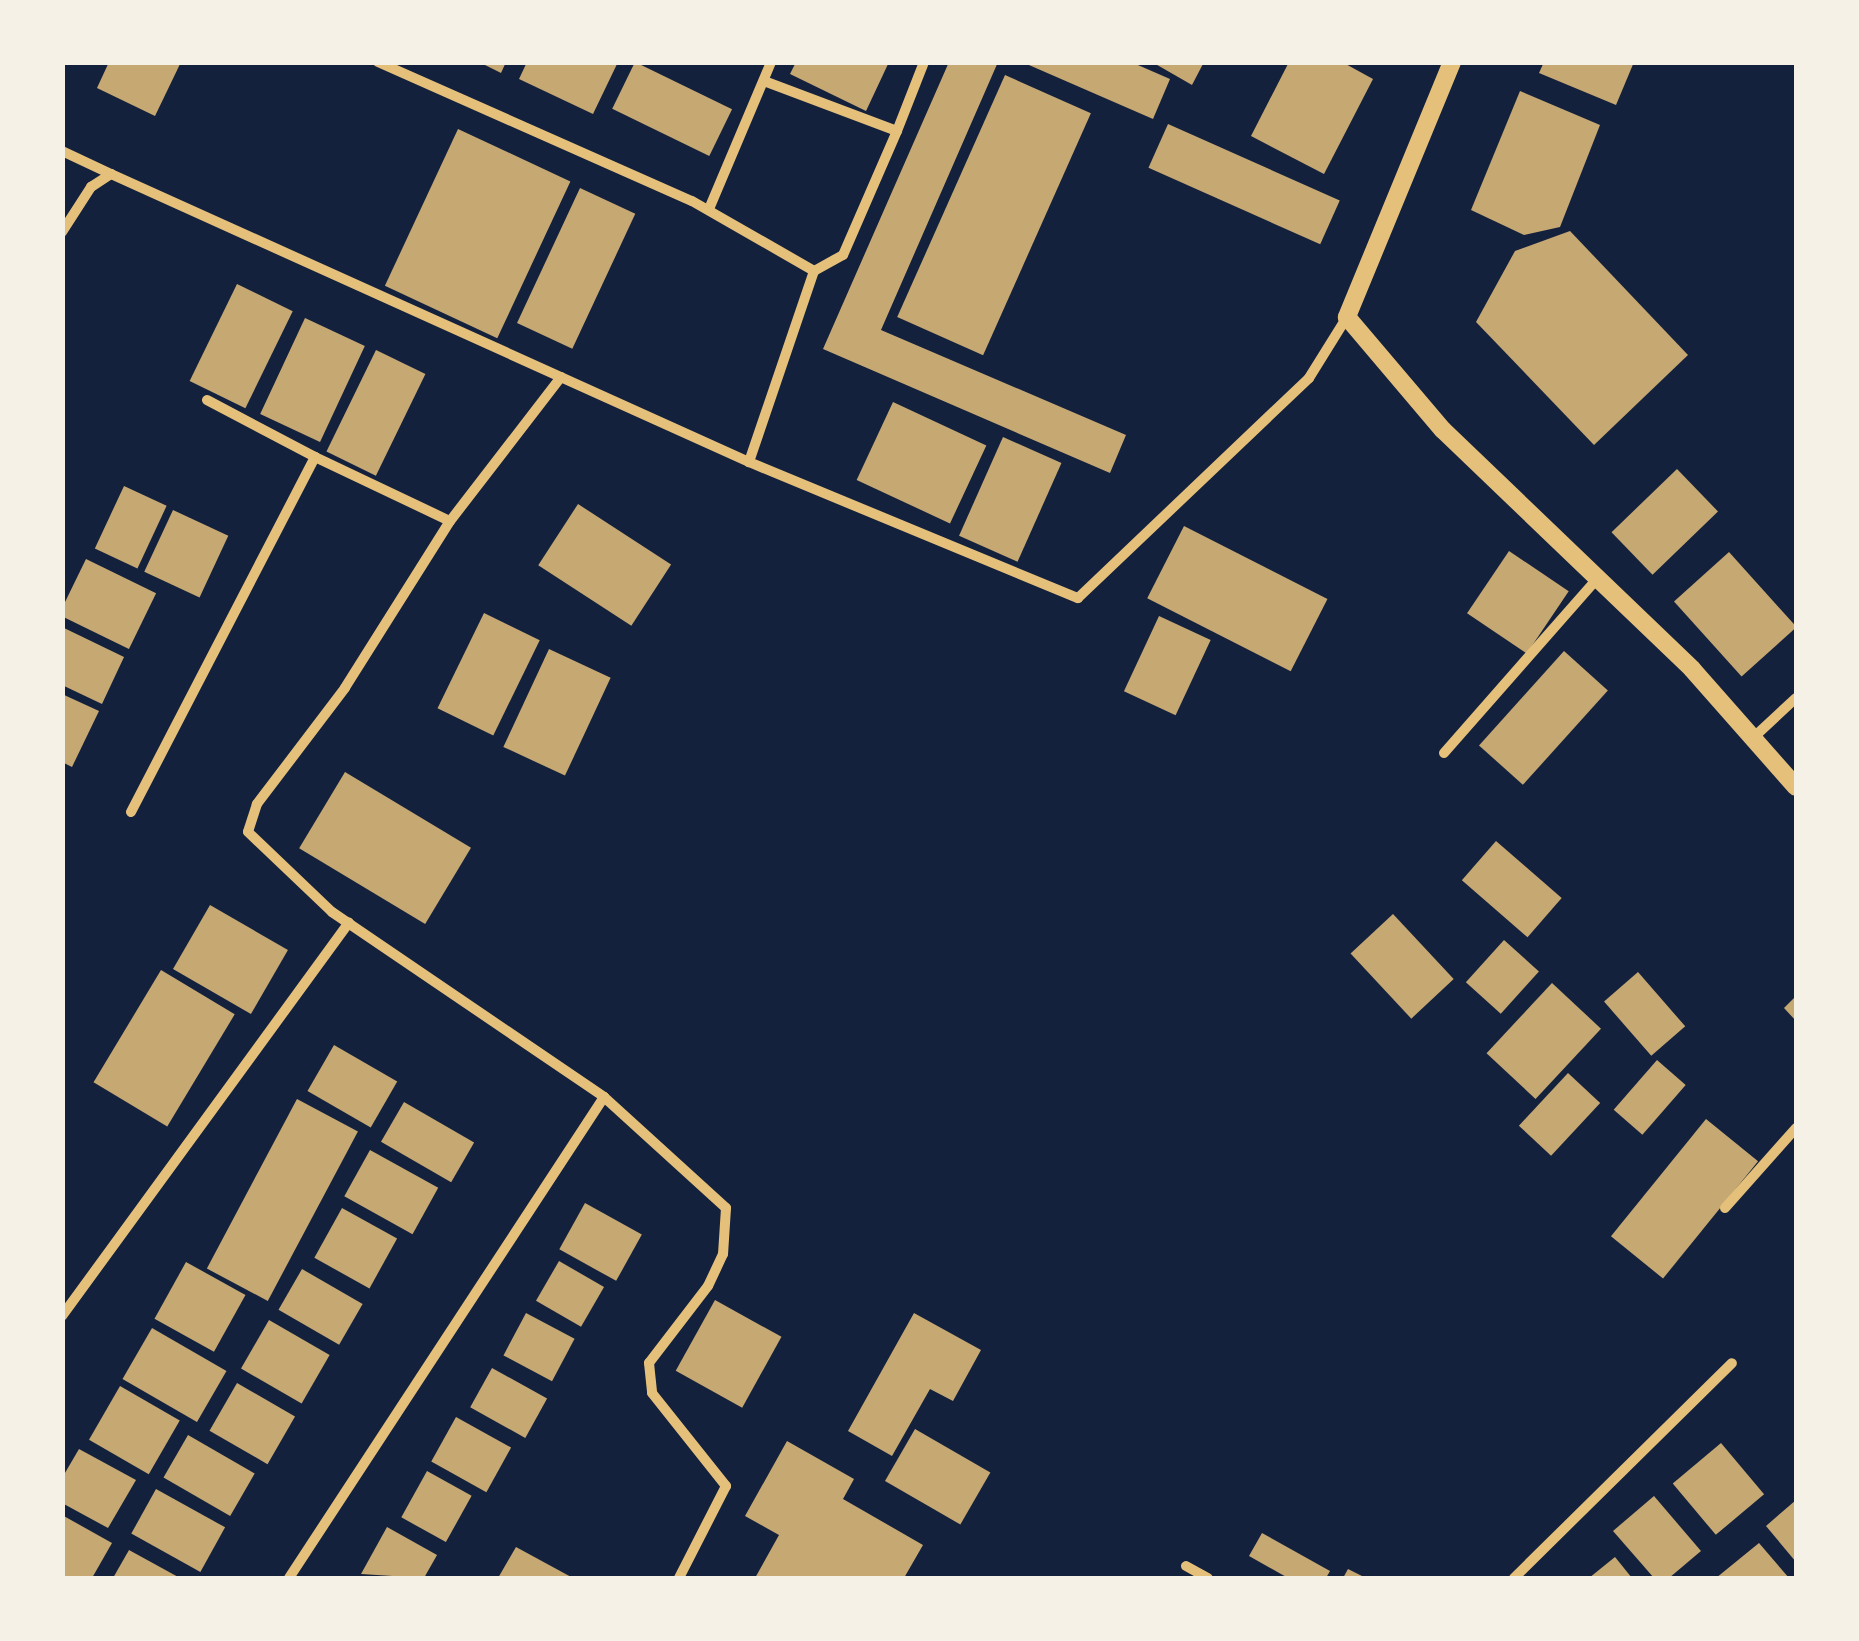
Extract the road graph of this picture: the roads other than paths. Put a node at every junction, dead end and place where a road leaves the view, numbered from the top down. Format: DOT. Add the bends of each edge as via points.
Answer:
graph roads {
  1 [pos="378,62"];
  2 [pos="771,62"];
  3 [pos="924,62"];
  4 [pos="1452,62"];
  5 [pos="764,80"];
  6 [pos="898,131"];
  7 [pos="62,151"];
  8 [pos="112,174"];
  9 [pos="709,209"];
  10 [pos="62,232"];
  11 [pos="814,271"];
  12 [pos="1346,317"];
  13 [pos="562,377"];
  14 [pos="207,400"];
  15 [pos="315,457"];
  16 [pos="749,462"];
  17 [pos="450,522"];
  18 [pos="1599,577"];
  19 [pos="1796,698"];
  20 [pos="1754,737"];
  21 [pos="1444,753"];
  22 [pos="1796,787"];
  23 [pos="131,812"];
  24 [pos="348,923"];
  25 [pos="604,1097"];
  26 [pos="1796,1128"];
  27 [pos="1725,1208"];
  28 [pos="62,1316"];
  29 [pos="1732,1363"];
  30 [pos="1186,1566"];
  31 [pos="289,1578"];
  32 [pos="679,1578"];
  33 [pos="1208,1578"];
  34 [pos="1514,1578"];
  1 -- 9 [label="street"];
  2 -- 5 [label="street"];
  3 -- 6 [label="street"];
  4 -- 12 [label="street"];
  5 -- 6 [label="street"];
  5 -- 9 [label="street"];
  6 -- 11 [label="street" via="843,255"];
  7 -- 8 [label="street"];
  8 -- 10 [label="street" via="90,187"];
  8 -- 13 [label="street"];
  9 -- 11 [label="street"];
  11 -- 16 [label="street"];
  12 -- 16 [label="street" via="1309,378 1078,598"];
  12 -- 18 [label="street" via="1443,430"];
  13 -- 16 [label="street"];
  13 -- 17 [label="street"];
  14 -- 15 [label="street"];
  15 -- 17 [label="street"];
  15 -- 23 [label="street"];
  17 -- 24 [label="street" via="257,804 248,832"];
  18 -- 20 [label="street"];
  18 -- 21 [label="street"];
  19 -- 20 [label="street"];
  20 -- 22 [label="street"];
  24 -- 25 [label="street"];
  24 -- 28 [label="street"];
  25 -- 31 [label="street"];
  25 -- 32 [label="street" via="726,1208 723,1254 708,1286 649,1364 652,1393 726,1486"];
  26 -- 27 [label="street"];
  29 -- 34 [label="street"];
  30 -- 33 [label="street"];
}
